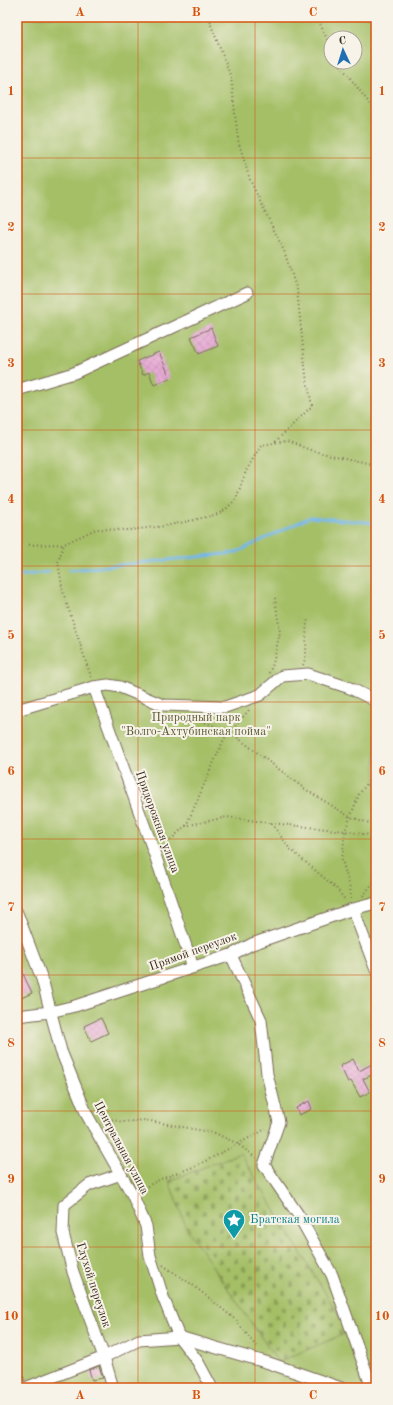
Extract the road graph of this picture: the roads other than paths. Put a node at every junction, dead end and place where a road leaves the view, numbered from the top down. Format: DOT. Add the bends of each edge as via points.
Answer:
graph roads {
  1 [pos="247,293"];
  2 [pos="17,390"];
  3 [pos="94,687"];
  4 [pos="376,701"];
  5 [pos="17,710"];
  6 [pos="376,903"];
  7 [pos="353,909"];
  8 [pos="17,913"];
  9 [pos="231,955"];
  10 [pos="193,967"];
  11 [pos="376,970"];
  12 [pos="50,1012"];
  13 [pos="17,1016"];
  14 [pos="121,1174"];
  15 [pos="179,1337"];
  16 [pos="104,1357"];
  17 [pos="17,1376"];
  18 [pos="20,1388"];
  19 [pos="25,1388"];
  20 [pos="113,1388"];
  21 [pos="212,1388"];
  22 [pos="341,1388"];
  23 [pos="372,1388"];
  1 -- 2 [label="street" via="74,373"];
  3 -- 4 [label="street" via="120,687 163,705 225,707 260,695 282,676 308,674 350,688"];
  3 -- 5 [label="street"];
  3 -- 10 [label="street, Придорожная улица"];
  6 -- 7 [label="street, Прямой переулок"];
  7 -- 9 [label="street, Прямой переулок" via="252,944"];
  7 -- 11 [label="street"];
  8 -- 12 [label="street, Центральная улица" via="42,979"];
  9 -- 10 [label="street, Прямой переулок"];
  9 -- 23 [label="street" via="261,1020 266,1074 279,1122 264,1165 299,1216 332,1275"];
  10 -- 12 [label="street, Прямой переулок"];
  12 -- 13 [label="street, Прямой переулок"];
  12 -- 14 [label="street, Центральная улица" via="61,1051 87,1115"];
  14 -- 15 [label="street, Центральная улица" via="146,1226 150,1256"];
  14 -- 16 [label="street, Глухой переулок" via="89,1185 64,1205 63,1234 73,1272"];
  15 -- 16 [label="street" via="139,1340"];
  15 -- 21 [label="street, Центральная улица" via="198,1362"];
  15 -- 22 [label="street" via="269,1362"];
  16 -- 19 [label="street"];
  16 -- 20 [label="street, Глухой переулок"];
  17 -- 18 [label="street"];
}
